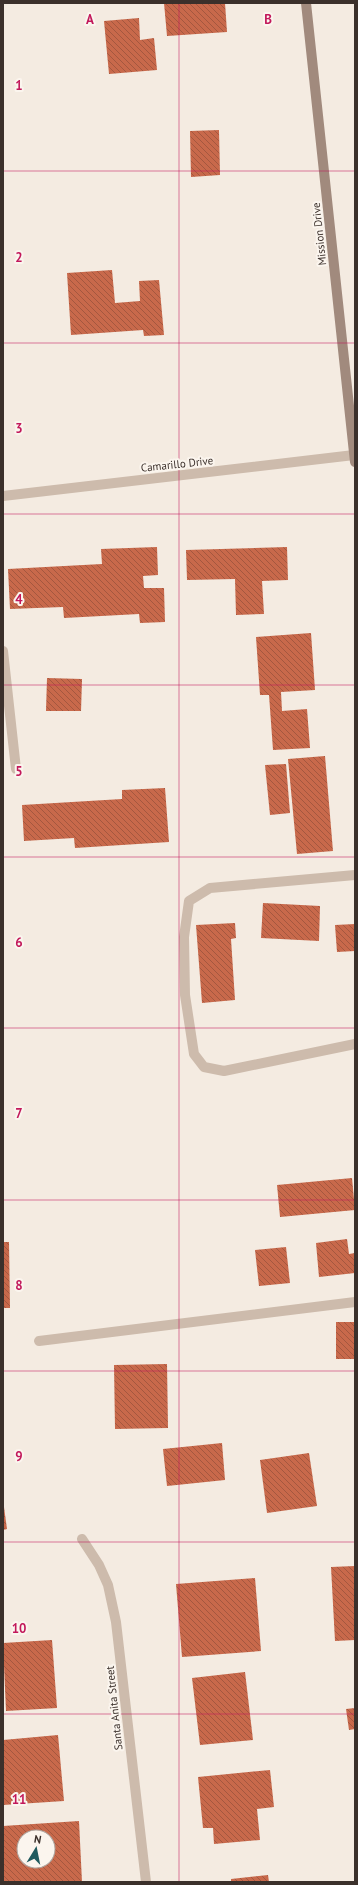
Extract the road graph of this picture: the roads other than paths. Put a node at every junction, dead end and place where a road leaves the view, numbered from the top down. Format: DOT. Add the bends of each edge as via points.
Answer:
graph roads {
  1 [pos="306,3"];
  2 [pos="355,458"];
  3 [pos="3,496"];
  4 [pos="3,650"];
  5 [pos="16,769"];
  6 [pos="355,875"];
  7 [pos="355,1044"];
  8 [pos="355,1302"];
  9 [pos="39,1341"];
  10 [pos="82,1539"];
  11 [pos="146,1882"];
  1 -- 2 [label="street, Mission Drive"];
  2 -- 3 [label="street, Camarillo Drive"];
  4 -- 5 [label="street"];
  6 -- 7 [label="street" via="210,888 189,901 184,937 185,995 194,1054 204,1067 224,1071"];
  8 -- 9 [label="street"];
  10 -- 11 [label="street, Santa Anita Street" via="99,1565 108,1585 116,1622"];
}
